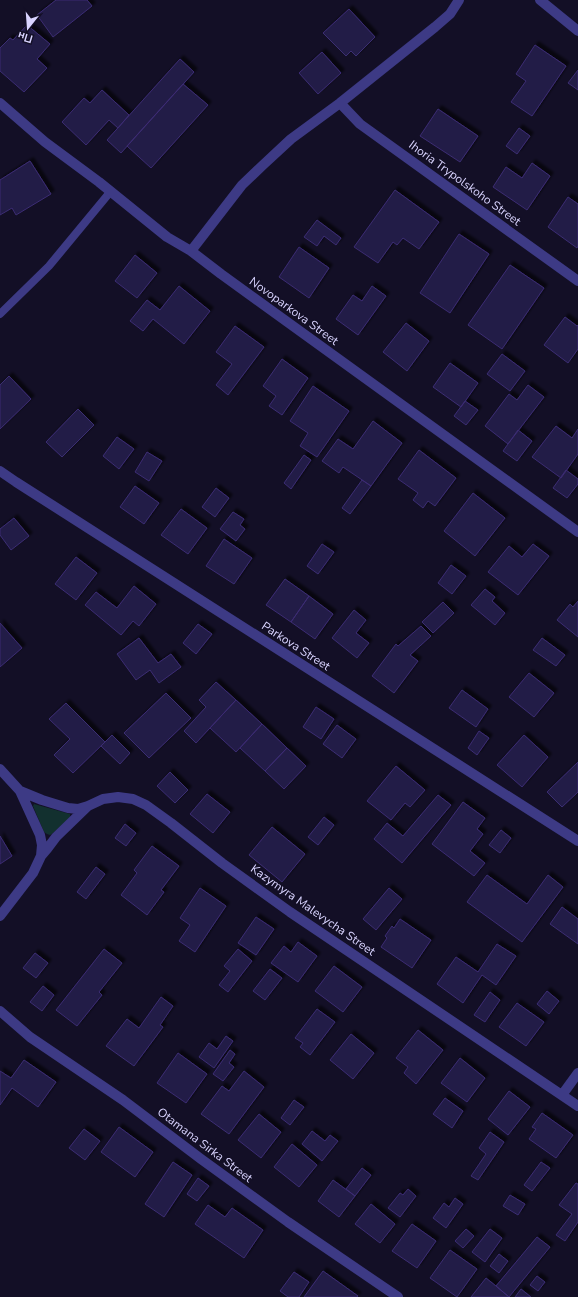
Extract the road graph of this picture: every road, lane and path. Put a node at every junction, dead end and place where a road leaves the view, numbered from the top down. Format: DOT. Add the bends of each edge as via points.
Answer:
graph roads {
  1 [pos="459,0"];
  2 [pos="540,0"];
  3 [pos="578,31"];
  4 [pos="0,103"];
  5 [pos="340,103"];
  6 [pos="111,191"];
  7 [pos="190,251"];
  8 [pos="578,281"];
  9 [pos="0,314"];
  10 [pos="0,471"];
  11 [pos="578,532"];
  12 [pos="0,769"];
  13 [pos="20,791"];
  14 [pos="88,806"];
  15 [pos="578,841"];
  16 [pos="41,856"];
  17 [pos="0,916"];
  18 [pos="0,1011"];
  19 [pos="578,1073"];
  20 [pos="562,1095"];
  21 [pos="578,1106"];
  22 [pos="398,1297"];
  1 -- 5 [label="street" via="450,14 435,27"];
  2 -- 3 [label="street"];
  4 -- 6 [label="street, Novoparkova Street" via="45,142"];
  5 -- 7 [label="street" via="291,139 242,185"];
  5 -- 8 [label="street, Ihoria Trypolskoho Street" via="360,124"];
  6 -- 7 [label="street, Novoparkova Street" via="167,237"];
  6 -- 9 [label="lane" via="49,266"];
  7 -- 11 [label="street, Novoparkova Street"];
  10 -- 15 [label="street, Parkova Street"];
  12 -- 13 [label="street, Kazymyra Malevycha Street"];
  13 -- 14 [label="street, Kazymyra Malevycha Street" via="68,808"];
  13 -- 16 [label="street, Kazymyra Malevycha Street" via="40,835"];
  14 -- 16 [label="street" via="56,837"];
  14 -- 20 [label="street, Kazymyra Malevycha Street" via="103,799 118,797 146,805 290,912"];
  16 -- 17 [label="street" via="33,873"];
  18 -- 22 [label="street, Otamana Sirka Street" via="30,1037 123,1100 200,1159"];
  19 -- 20 [label="street"];
  20 -- 21 [label="street, Kazymyra Malevycha Street"];
}
